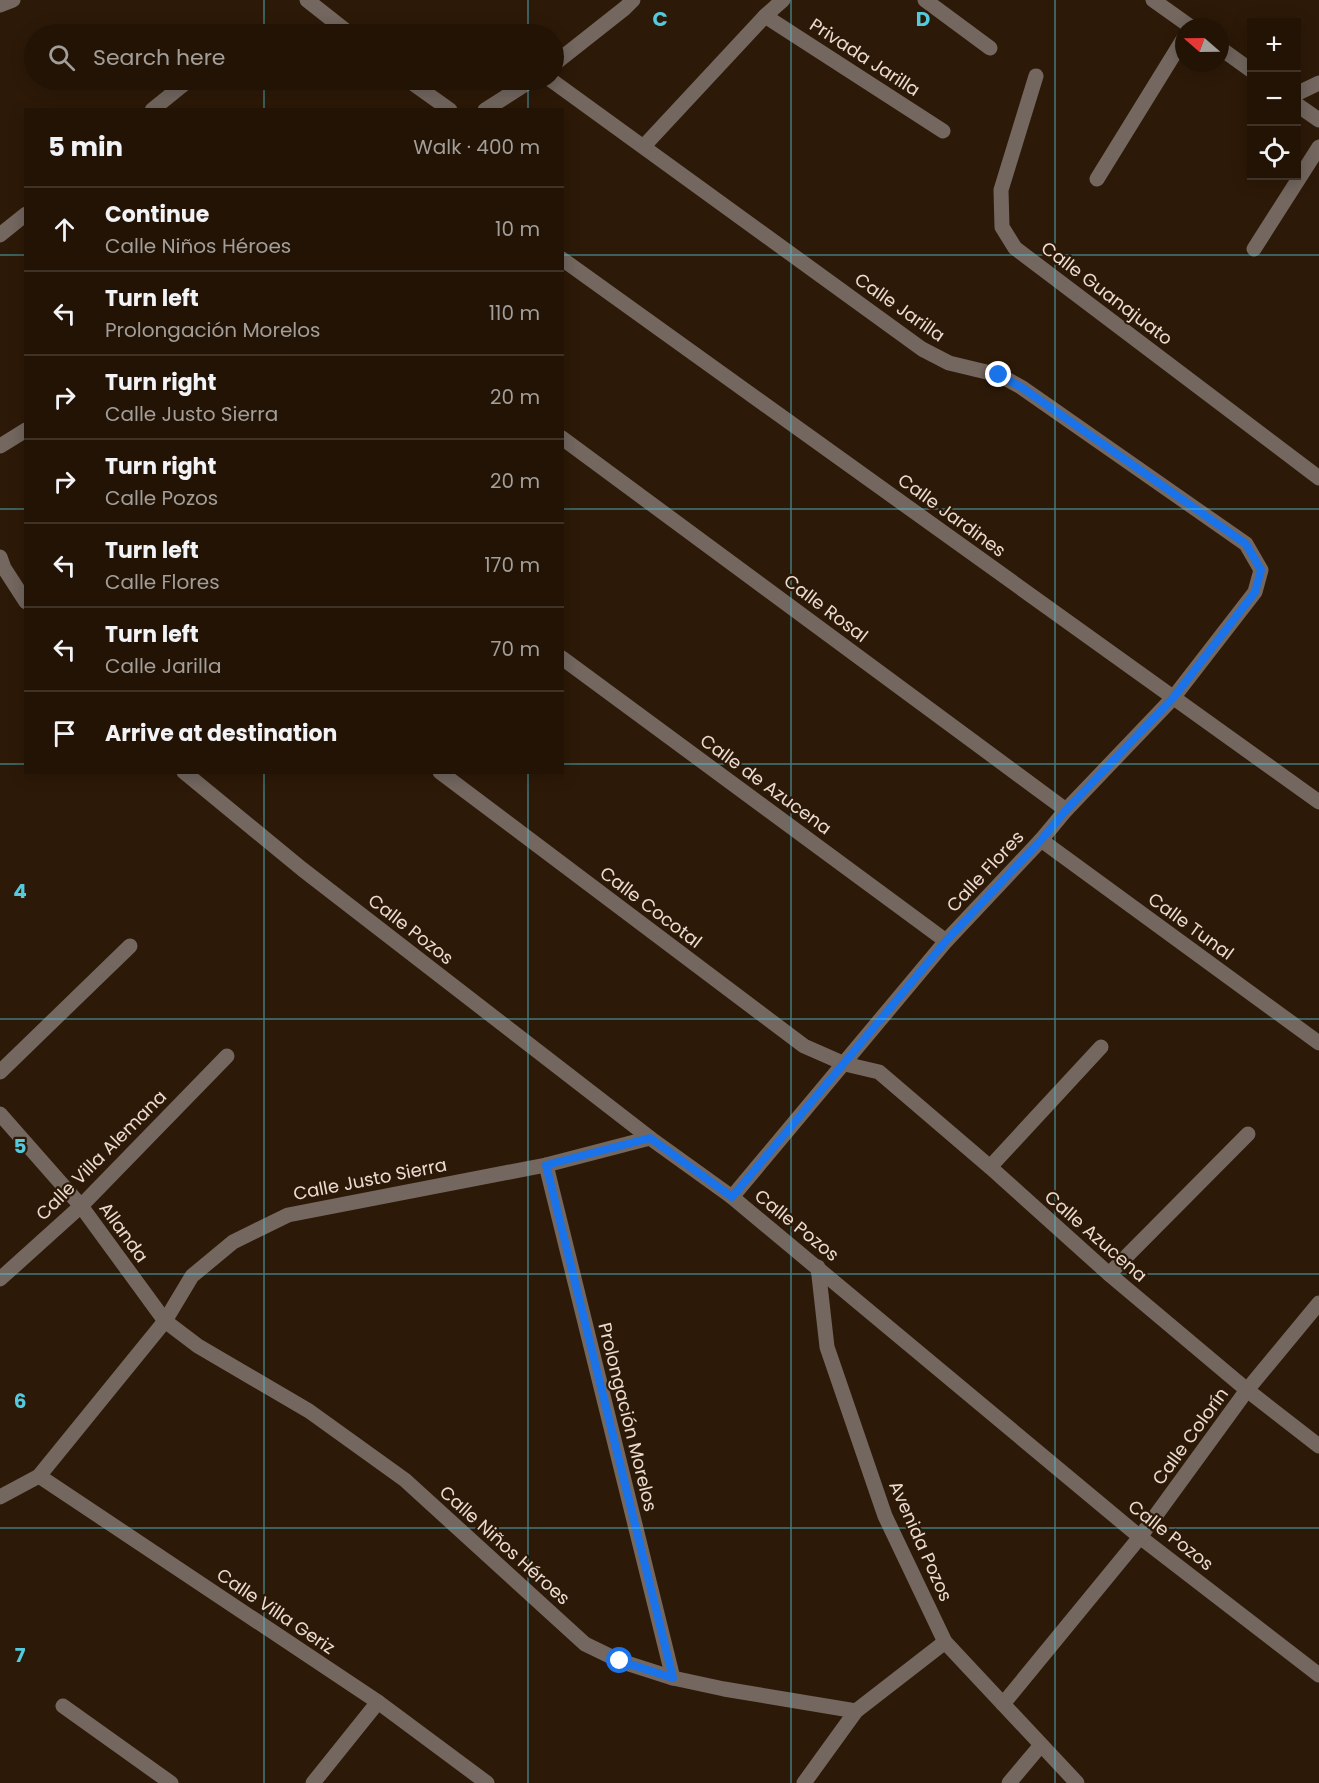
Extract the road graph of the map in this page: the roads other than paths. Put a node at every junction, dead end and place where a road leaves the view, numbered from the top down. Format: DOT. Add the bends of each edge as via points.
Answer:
graph roads {
  1 [pos="13,0"];
  2 [pos="307,0"];
  3 [pos="783,0"];
  4 [pos="925,0"];
  5 [pos="1153,0"];
  6 [pos="624,3"];
  7 [pos="0,5"];
  8 [pos="765,16"];
  9 [pos="1178,18"];
  10 [pos="338,24"];
  11 [pos="990,48"];
  12 [pos="1175,53"];
  13 [pos="564,55"];
  14 [pos="1229,55"];
  15 [pos="1247,68"];
  16 [pos="1036,76"];
  17 [pos="1319,83"];
  18 [pos="564,89"];
  19 [pos="177,90"];
  20 [pos="422,90"];
  21 [pos="516,90"];
  22 [pos="1301,92"];
  23 [pos="1301,107"];
  24 [pos="154,108"];
  25 [pos="447,108"];
  26 [pos="487,108"];
  27 [pos="1319,120"];
  28 [pos="943,131"];
  29 [pos="644,146"];
  30 [pos="1319,147"];
  31 [pos="1097,179"];
  32 [pos="24,216"];
  33 [pos="0,235"];
  34 [pos="1254,249"];
  35 [pos="564,260"];
  36 [pos="24,431"];
  37 [pos="564,439"];
  38 [pos="0,446"];
  39 [pos="1319,478"];
  40 [pos="0,557"];
  41 [pos="1261,570"];
  42 [pos="24,599"];
  43 [pos="564,659"];
  44 [pos="1173,698"];
  45 [pos="186,774"];
  46 [pos="443,774"];
  47 [pos="1317,796"];
  48 [pos="1066,810"];
  49 [pos="1041,840"];
  50 [pos="946,941"];
  51 [pos="130,946"];
  52 [pos="1319,1043"];
  53 [pos="1101,1047"];
  54 [pos="227,1056"];
  55 [pos="844,1064"];
  56 [pos="0,1072"];
  57 [pos="0,1114"];
  58 [pos="1248,1134"];
  59 [pos="650,1138"];
  60 [pos="546,1165"];
  61 [pos="990,1167"];
  62 [pos="732,1197"];
  63 [pos="81,1206"];
  64 [pos="818,1268"];
  65 [pos="1109,1274"];
  66 [pos="0,1278"];
  67 [pos="1319,1303"];
  68 [pos="165,1321"];
  69 [pos="1247,1390"];
  70 [pos="1319,1446"];
  71 [pos="39,1476"];
  72 [pos="0,1497"];
  73 [pos="1140,1537"];
  74 [pos="945,1642"];
  75 [pos="1319,1675"];
  76 [pos="673,1678"];
  77 [pos="378,1702"];
  78 [pos="1003,1704"];
  79 [pos="63,1706"];
  80 [pos="856,1711"];
  81 [pos="1041,1745"];
  82 [pos="171,1783"];
  83 [pos="313,1783"];
  84 [pos="487,1783"];
  85 [pos="804,1783"];
  86 [pos="1009,1783"];
  87 [pos="1077,1783"];
  1 -- 7 [label="street"];
  2 -- 10 [label="street"];
  3 -- 8 [label="street"];
  4 -- 11 [label="street"];
  5 -- 9 [label="street"];
  6 -- 13 [label="street"];
  8 -- 28 [label="street, Privada Jarilla"];
  8 -- 29 [label="street"];
  12 -- 31 [label="street"];
  14 -- 15 [label="street"];
  16 -- 39 [label="street, Calle Guanajuato" via="1001,190 1002,227 1015,248"];
  17 -- 22 [label="street"];
  18 -- 29 [label="street, Calle Jarilla"];
  19 -- 24 [label="street"];
  20 -- 25 [label="street"];
  21 -- 26 [label="street"];
  23 -- 27 [label="street"];
  29 -- 41 [label="street, Calle Jarilla" via="922,349 949,363 999,375 1021,387 1246,544"];
  30 -- 34 [label="street"];
  32 -- 33 [label="street"];
  35 -- 44 [label="street, Calle Jardines"];
  36 -- 38 [label="street"];
  37 -- 48 [label="street, Calle Rosal"];
  40 -- 42 [label="street"];
  41 -- 44 [label="street, Calle Flores" via="1255,592"];
  43 -- 50 [label="street, Calle de Azucena"];
  44 -- 47 [label="street, Calle Jardines"];
  44 -- 48 [label="street, Calle Flores"];
  45 -- 59 [label="street, Calle Pozos" via="302,869"];
  46 -- 55 [label="street, Calle Cocotal" via="804,1046"];
  48 -- 49 [label="street, Calle Flores"];
  49 -- 50 [label="street, Calle Flores"];
  49 -- 52 [label="street, Calle Tunal"];
  50 -- 55 [label="street, Calle Flores"];
  51 -- 56 [label="street"];
  53 -- 61 [label="street"];
  54 -- 63 [label="street, Calle Villa Alemana"];
  55 -- 61 [label="street, Calle Azucena" via="879,1072"];
  55 -- 62 [label="street, Calle Flores"];
  57 -- 63 [label="street, Allanda"];
  58 -- 65 [label="street"];
  59 -- 60 [label="street, Calle Justo Sierra"];
  59 -- 62 [label="street, Calle Pozos"];
  60 -- 68 [label="street, Calle Justo Sierra" via="288,1215 233,1242 192,1276"];
  60 -- 76 [label="street, Prolongación Morelos"];
  61 -- 65 [label="street, Calle Azucena"];
  62 -- 64 [label="street, Calle Pozos"];
  63 -- 66 [label="street, Calle Villa Alemana"];
  63 -- 68 [label="street, Allanda"];
  64 -- 73 [label="street, Calle Pozos"];
  64 -- 74 [label="street, Avenida Pozos" via="827,1347 885,1516"];
  65 -- 69 [label="street, Calle Azucena"];
  67 -- 69 [label="street, Calle Colorín"];
  68 -- 71 [label="street, Calle Justo Sierra"];
  68 -- 76 [label="street, Calle Niños Héroes" via="198,1346 309,1411 405,1480 585,1644 620,1661"];
  69 -- 70 [label="street, Calle Azucena"];
  69 -- 73 [label="street, Calle Colorín"];
  71 -- 72 [label="street, Calle Justo Sierra"];
  71 -- 77 [label="street, Calle Villa Geriz"];
  73 -- 75 [label="street, Calle Pozos"];
  73 -- 78 [label="street, Calle Colorín"];
  74 -- 78 [label="street, Avenida Pozos"];
  74 -- 80 [label="street"];
  76 -- 80 [label="street, Calle Niños Héroes"];
  77 -- 83 [label="street"];
  77 -- 84 [label="street, Calle Villa Geriz"];
  78 -- 81 [label="street, Avenida Pozos"];
  79 -- 82 [label="street"];
  80 -- 85 [label="street"];
  81 -- 86 [label="street"];
  81 -- 87 [label="street, Avenida Pozos"];
}
